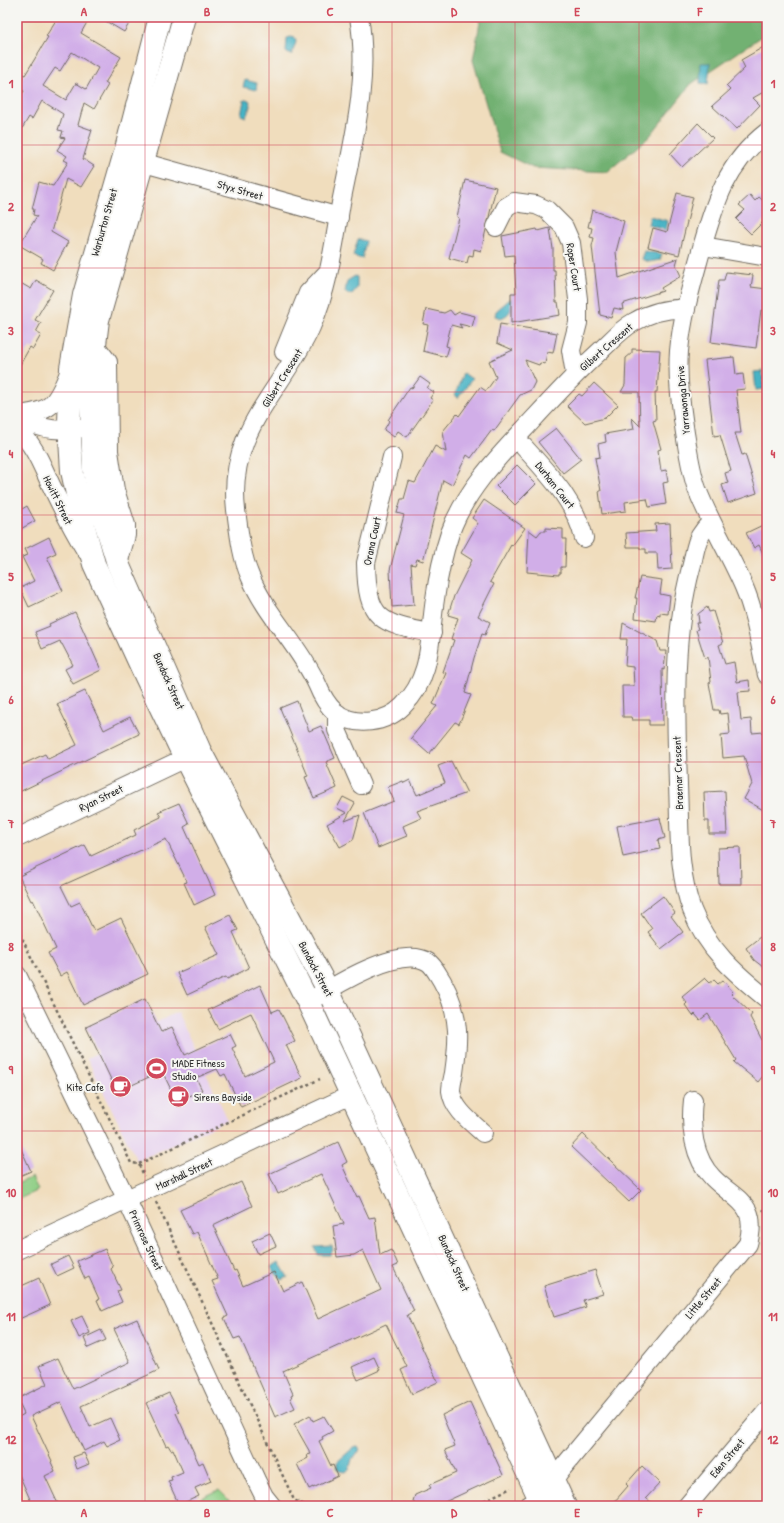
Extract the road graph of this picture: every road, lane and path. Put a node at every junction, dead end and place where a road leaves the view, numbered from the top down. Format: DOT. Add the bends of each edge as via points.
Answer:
graph roads {
  1 [pos="160,17"];
  2 [pos="184,17"];
  3 [pos="359,17"];
  4 [pos="767,132"];
  5 [pos="141,162"];
  6 [pos="339,217"];
  7 [pos="496,227"];
  8 [pos="703,246"];
  9 [pos="767,257"];
  10 [pos="327,273"];
  11 [pos="686,309"];
  12 [pos="94,344"];
  13 [pos="284,352"];
  14 [pos="71,368"];
  15 [pos="575,374"];
  16 [pos="17,416"];
  17 [pos="20,433"];
  18 [pos="80,435"];
  19 [pos="516,438"];
  20 [pos="392,457"];
  21 [pos="711,522"];
  22 [pos="584,538"];
  23 [pos="94,564"];
  24 [pos="118,564"];
  25 [pos="432,633"];
  26 [pos="767,675"];
  27 [pos="336,713"];
  28 [pos="185,758"];
  29 [pos="361,785"];
  30 [pos="17,838"];
  31 [pos="17,928"];
  32 [pos="17,975"];
  33 [pos="328,990"];
  34 [pos="767,999"];
  35 [pos="308,1002"];
  36 [pos="320,1080"];
  37 [pos="351,1096"];
  38 [pos="692,1100"];
  39 [pos="483,1133"];
  40 [pos="139,1164"];
  41 [pos="150,1189"];
  42 [pos="128,1200"];
  43 [pos="17,1250"];
  44 [pos="767,1411"];
  45 [pos="553,1482"];
  46 [pos="511,1488"];
  47 [pos="537,1504"];
  48 [pos="272,1506"];
  49 [pos="306,1506"];
  50 [pos="473,1506"];
  51 [pos="565,1506"];
  52 [pos="688,1506"];
  1 -- 14 [label="main road, Warburton Street" via="126,149 84,295"];
  2 -- 5 [label="main road, Warburton Street"];
  3 -- 6 [label="street, Gilbert Crescent" via="363,38 362,86"];
  4 -- 8 [label="street, Yarrawonga Drive" via="744,152 722,185"];
  5 -- 6 [label="street, Styx Street"];
  5 -- 12 [label="main road, Warburton Street" via="100,312"];
  6 -- 10 [label="street, Gilbert Crescent"];
  7 -- 15 [label="street, Roper Court" via="506,207 514,202 536,205 547,210 564,227 571,243 578,298 578,323 572,350"];
  8 -- 9 [label="street"];
  8 -- 11 [label="street, Yarrawonga Drive"];
  10 -- 13 [label="street" via="308,293"];
  10 -- 27 [label="street, Gilbert Crescent" via="319,308 301,349 270,396 243,445 235,485 239,531 250,576 261,597 302,655 322,697"];
  11 -- 15 [label="street, Gilbert Crescent" via="671,308 631,323"];
  11 -- 21 [label="street, Yarrawonga Drive" via="679,352 680,398 697,488"];
  12 -- 18 [label="main road, Warburton Street" via="90,385"];
  12 -- 24 [label="street" via="108,362 109,451 114,490 126,525 126,535"];
  14 -- 16 [label="street" via="53,404 39,412"];
  14 -- 18 [label="main road, Warburton Street"];
  15 -- 19 [label="street, Gilbert Crescent"];
  16 -- 18 [label="street" via="41,428"];
  17 -- 18 [label="street, Howitt Street" via="38,440"];
  17 -- 23 [label="street, Howitt Street" via="33,449 73,530"];
  18 -- 23 [label="main road, Bundock Street" via="76,494"];
  18 -- 24 [label="main road, Bundock Street" via="94,469 100,505"];
  19 -- 22 [label="street, Durham Court" via="567,497 578,517"];
  19 -- 25 [label="street, Gilbert Crescent" via="476,486 460,510 440,568"];
  20 -- 25 [label="street, Orana Court" via="366,563 366,581 377,614 387,623"];
  21 -- 26 [label="street, Yarrawonga Drive" via="744,588"];
  21 -- 34 [label="street, Braemar Crescent" via="699,537 679,628 676,702 681,870 692,911 714,950 732,970"];
  23 -- 28 [label="main road, Bundock Street"];
  24 -- 33 [label="main road, Bundock Street" via="200,751"];
  25 -- 27 [label="street, Gilbert Crescent" via="427,668 417,688 402,707 382,720 360,722"];
  27 -- 29 [label="street" via="337,730"];
  28 -- 30 [label="street, Ryan Street"];
  28 -- 35 [label="main road, Bundock Street"];
  31 -- 40 [label="path" via="131,1163"];
  32 -- 42 [label="street, Primrose Street"];
  33 -- 35 [label="street"];
  33 -- 39 [label="street" via="366,969 383,964 418,958 428,962 446,989 455,1022 457,1048 451,1090 455,1102 466,1118"];
  33 -- 45 [label="main road, Bundock Street"];
  35 -- 37 [label="main road, Bundock Street"];
  36 -- 40 [label="path"];
  37 -- 41 [label="street, Marshall Street"];
  37 -- 47 [label="main road, Bundock Street"];
  38 -- 45 [label="street, Little Street" via="691,1116 696,1146 712,1177 736,1195 746,1207 752,1220 748,1244"];
  40 -- 41 [label="path"];
  41 -- 42 [label="street, Marshall Street"];
  41 -- 49 [label="path" via="294,1500"];
  42 -- 43 [label="street, Marshall Street"];
  42 -- 48 [label="street, Primrose Street" via="256,1480"];
  44 -- 52 [label="street, Eden Street"];
  45 -- 47 [label="street, Little Street"];
  45 -- 51 [label="main road, Bundock Street"];
  46 -- 50 [label="path"];
}
